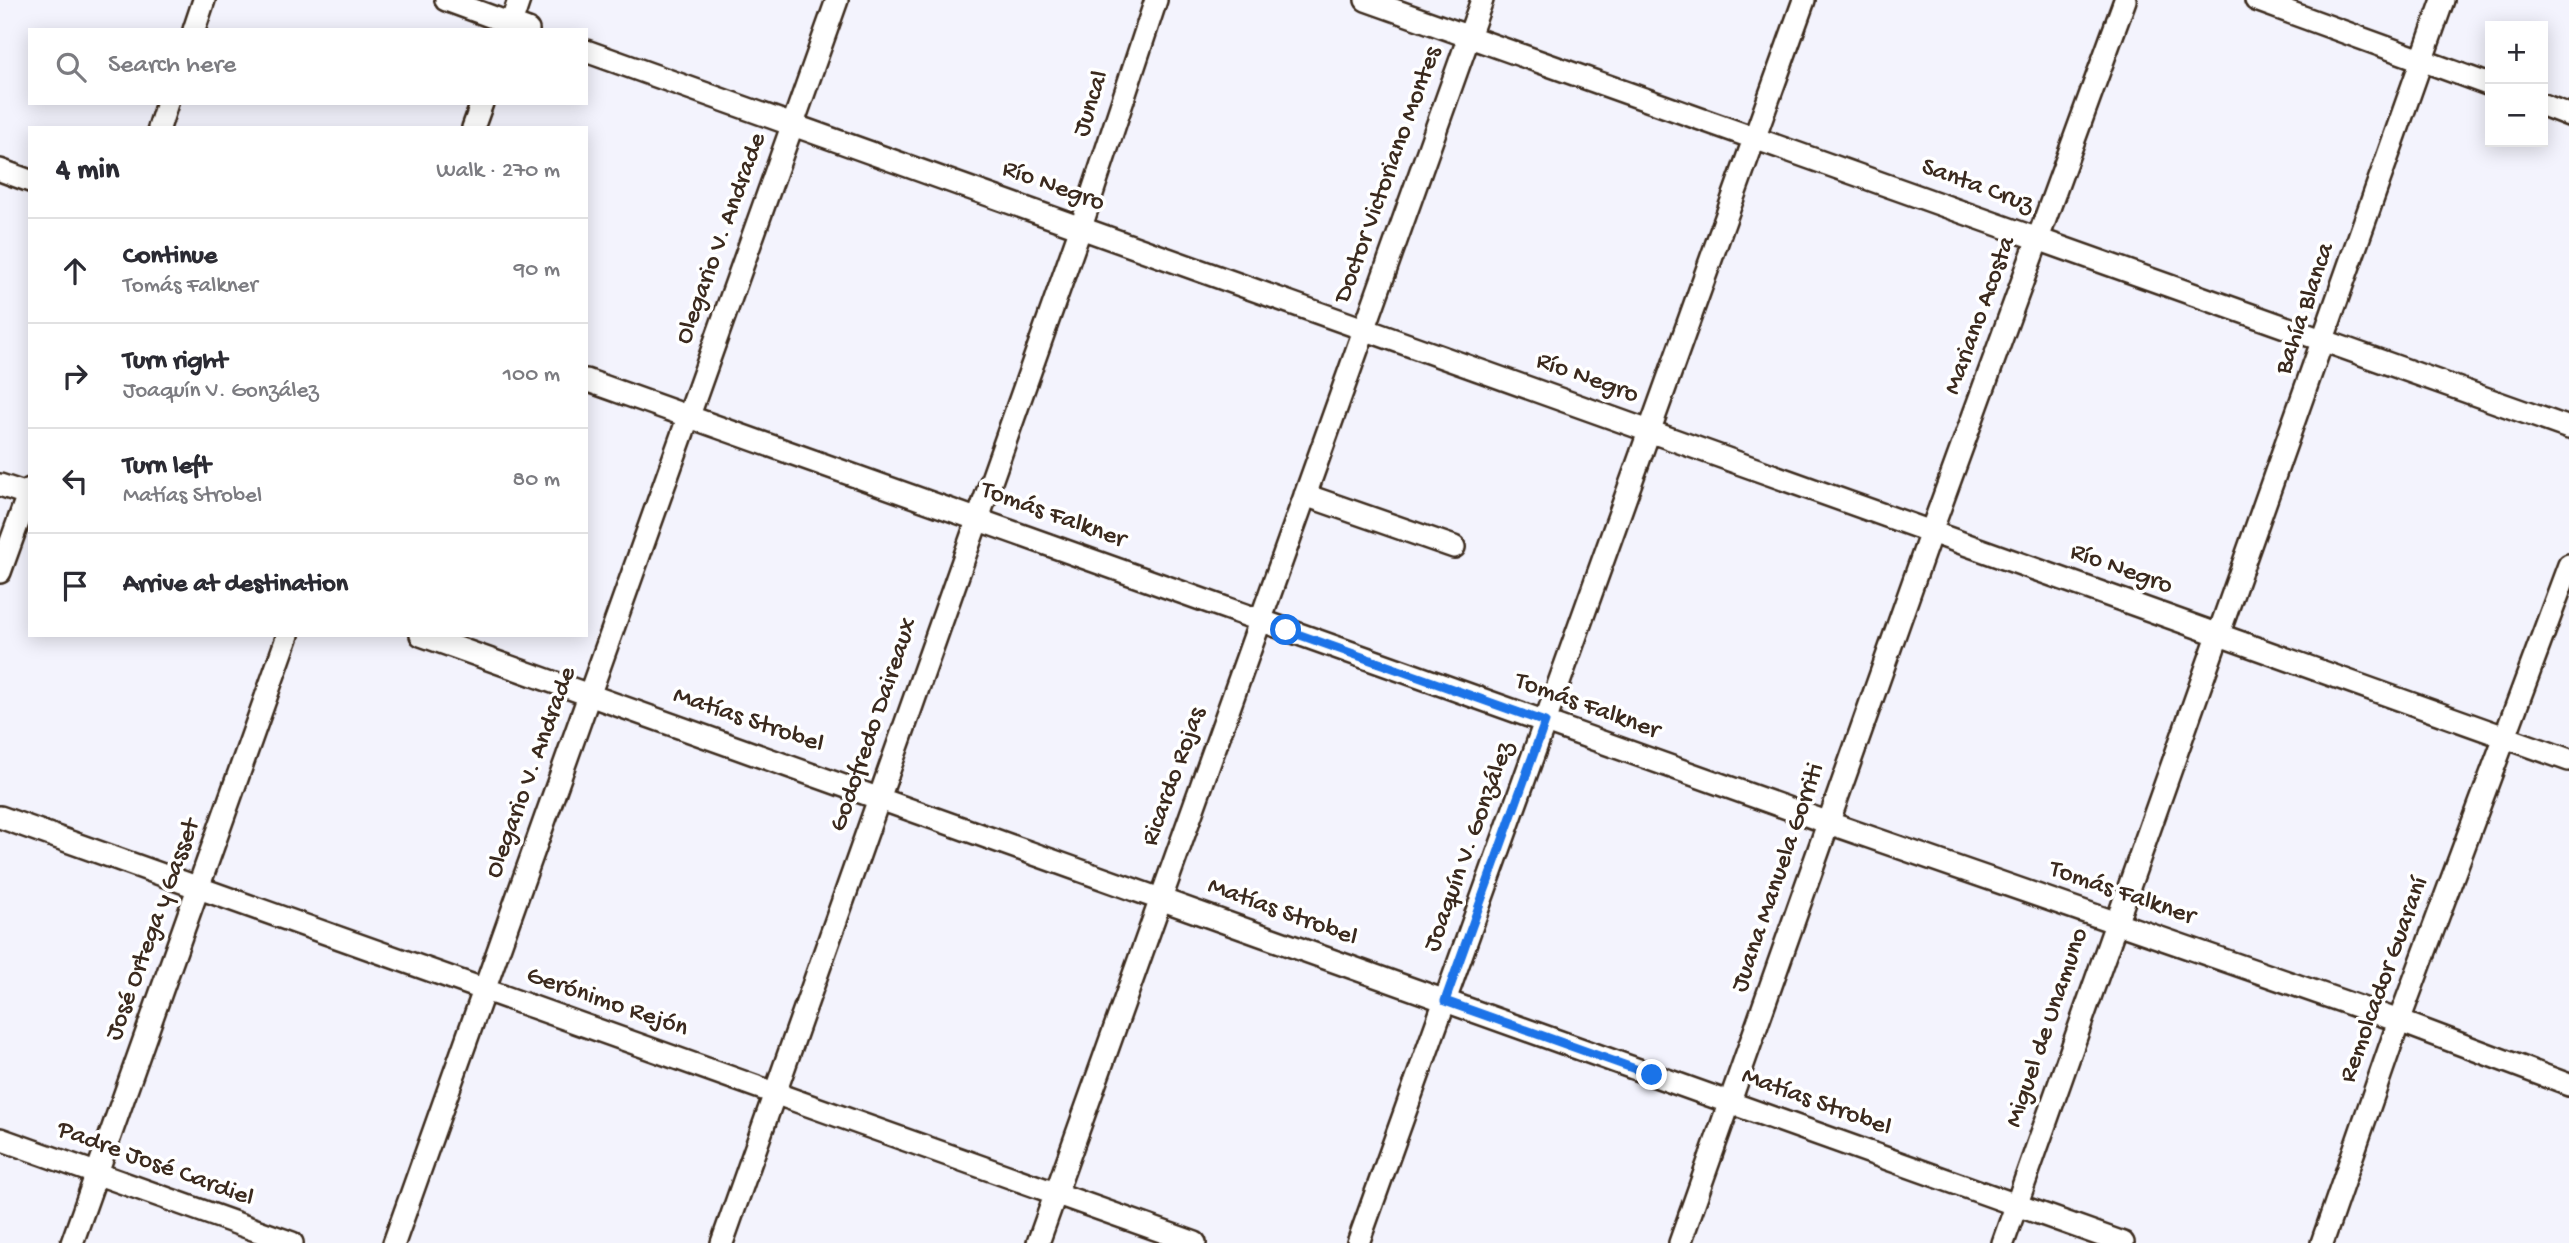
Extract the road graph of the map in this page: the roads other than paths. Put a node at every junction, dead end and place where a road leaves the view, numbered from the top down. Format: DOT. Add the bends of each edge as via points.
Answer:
graph roads {
  1 [pos="204,0"];
  2 [pos="446,0"];
  3 [pos="519,0"];
  4 [pos="837,0"];
  5 [pos="1156,0"];
  6 [pos="1366,0"];
  7 [pos="1482,0"];
  8 [pos="1804,0"];
  9 [pos="2125,0"];
  10 [pos="2256,0"];
  11 [pos="2443,0"];
  12 [pos="195,28"];
  13 [pos="516,28"];
  14 [pos="1469,37"];
  15 [pos="588,52"];
  16 [pos="2423,59"];
  17 [pos="2487,84"];
  18 [pos="166,105"];
  19 [pos="481,105"];
  20 [pos="2548,107"];
  21 [pos="2569,115"];
  22 [pos="793,125"];
  23 [pos="160,126"];
  24 [pos="474,126"];
  25 [pos="1755,138"];
  26 [pos="0,170"];
  27 [pos="28,180"];
  28 [pos="1081,227"];
  29 [pos="2040,239"];
  30 [pos="1364,329"];
  31 [pos="2325,340"];
  32 [pos="588,381"];
  33 [pos="689,416"];
  34 [pos="2569,428"];
  35 [pos="1649,431"];
  36 [pos="0,485"];
  37 [pos="28,493"];
  38 [pos="1305,495"];
  39 [pos="28,496"];
  40 [pos="978,518"];
  41 [pos="1931,533"];
  42 [pos="1454,547"];
  43 [pos="2569,565"];
  44 [pos="0,572"];
  45 [pos="1260,620"];
  46 [pos="2218,635"];
  47 [pos="287,637"];
  48 [pos="427,637"];
  49 [pos="589,695"];
  50 [pos="1545,722"];
  51 [pos="2503,737"];
  52 [pos="2569,760"];
  53 [pos="879,798"];
  54 [pos="0,817"];
  55 [pos="1829,823"];
  56 [pos="198,887"];
  57 [pos="1160,899"];
  58 [pos="2115,921"];
  59 [pos="485,990"];
  60 [pos="1445,1001"];
  61 [pos="2399,1021"];
  62 [pos="2569,1085"];
  63 [pos="776,1092"];
  64 [pos="1730,1102"];
  65 [pos="0,1139"];
  66 [pos="97,1173"];
  67 [pos="1056,1193"];
  68 [pos="2016,1205"];
  69 [pos="72,1243"];
  70 [pos="292,1243"];
  71 [pos="394,1243"];
  72 [pos="722,1243"];
  73 [pos="1038,1243"];
  74 [pos="1195,1243"];
  75 [pos="1358,1243"];
  76 [pos="1680,1243"];
  77 [pos="2003,1243"];
  78 [pos="2123,1243"];
  79 [pos="2322,1243"];
  1 -- 12 [label="street"];
  2 -- 13 [label="street"];
  3 -- 13 [label="street"];
  4 -- 22 [label="street, Olegario V. Andrade"];
  5 -- 28 [label="street, Juncal"];
  6 -- 14 [label="street, Santa Cruz"];
  7 -- 14 [label="street, Doctor Victoriano Montes"];
  8 -- 25 [label="street, Joaquín V. González"];
  9 -- 29 [label="street, Mariano Acosta"];
  10 -- 16 [label="street"];
  11 -- 16 [label="street, Bahía Blanca"];
  14 -- 25 [label="street, Santa Cruz"];
  14 -- 30 [label="street, Doctor Victoriano Montes"];
  15 -- 22 [label="street, Río Negro"];
  16 -- 17 [label="street"];
  16 -- 31 [label="street, Bahía Blanca"];
  18 -- 23 [label="street"];
  19 -- 24 [label="street"];
  20 -- 21 [label="street"];
  22 -- 28 [label="street, Río Negro"];
  22 -- 33 [label="street, Olegario V. Andrade"];
  25 -- 29 [label="street, Santa Cruz"];
  25 -- 35 [label="street, Joaquín V. González"];
  26 -- 27 [label="street"];
  28 -- 30 [label="street, Río Negro"];
  28 -- 40 [label="street, Godofredo Daireaux"];
  29 -- 31 [label="street, Santa Cruz"];
  29 -- 41 [label="street, Mariano Acosta"];
  30 -- 35 [label="street, Río Negro"];
  30 -- 38 [label="street, Ricardo Rojas"];
  31 -- 34 [label="street, Santa Cruz"];
  31 -- 46 [label="street, Bahía Blanca"];
  32 -- 33 [label="street, Tomás Falkner"];
  33 -- 40 [label="street, Tomás Falkner"];
  33 -- 49 [label="street, Olegario V. Andrade"];
  35 -- 41 [label="street, Río Negro"];
  35 -- 50 [label="street, Joaquín V. González"];
  36 -- 37 [label="street"];
  38 -- 42 [label="street"];
  38 -- 45 [label="street, Ricardo Rojas"];
  39 -- 44 [label="street"];
  40 -- 45 [label="street, Tomás Falkner"];
  40 -- 53 [label="street, Godofredo Daireaux"];
  41 -- 46 [label="street, Río Negro"];
  41 -- 55 [label="street, Juana Manuela Gorriti"];
  43 -- 51 [label="street, Remolcador Guaraní"];
  45 -- 50 [label="street, Tomás Falkner"];
  45 -- 57 [label="street, Ricardo Rojas"];
  46 -- 51 [label="street, Río Negro"];
  46 -- 58 [label="street, Miguel de Unamuno"];
  47 -- 56 [label="street, José Ortega y Gasset"];
  48 -- 49 [label="street, Matías Strobel"];
  49 -- 53 [label="street, Matías Strobel"];
  49 -- 59 [label="street, Olegario V. Andrade"];
  50 -- 55 [label="street, Tomás Falkner"];
  50 -- 60 [label="street, Joaquín V. González"];
  51 -- 52 [label="street, Río Negro"];
  51 -- 61 [label="street, Remolcador Guaraní"];
  53 -- 57 [label="street, Matías Strobel"];
  53 -- 63 [label="street, Godofredo Daireaux"];
  54 -- 56 [label="street, Gerónimo Rejón"];
  55 -- 58 [label="street, Tomás Falkner"];
  55 -- 64 [label="street, Juana Manuela Gorriti"];
  56 -- 59 [label="street, Gerónimo Rejón"];
  56 -- 66 [label="street, José Ortega y Gasset"];
  57 -- 60 [label="street, Matías Strobel"];
  57 -- 67 [label="street, Ricardo Rojas"];
  58 -- 61 [label="street, Tomás Falkner"];
  58 -- 68 [label="street, Miguel de Unamuno"];
  59 -- 63 [label="street, Gerónimo Rejón"];
  59 -- 71 [label="street, Olegario V. Andrade"];
  60 -- 64 [label="street, Matías Strobel"];
  60 -- 75 [label="street, Joaquín V. González"];
  61 -- 62 [label="street, Tomás Falkner"];
  61 -- 79 [label="street, Remolcador Guaraní"];
  63 -- 67 [label="street, Gerónimo Rejón"];
  63 -- 72 [label="street, Godofredo Daireaux"];
  64 -- 68 [label="street, Matías Strobel"];
  64 -- 76 [label="street, Juana Manuela Gorriti"];
  65 -- 66 [label="street, Padre José Cardiel"];
  66 -- 69 [label="street, José Ortega y Gasset"];
  66 -- 70 [label="street, Padre José Cardiel"];
  67 -- 73 [label="street, Ricardo Rojas"];
  67 -- 74 [label="street, Gerónimo Rejón"];
  68 -- 77 [label="street, Miguel de Unamuno"];
  68 -- 78 [label="street, Matías Strobel"];
}
